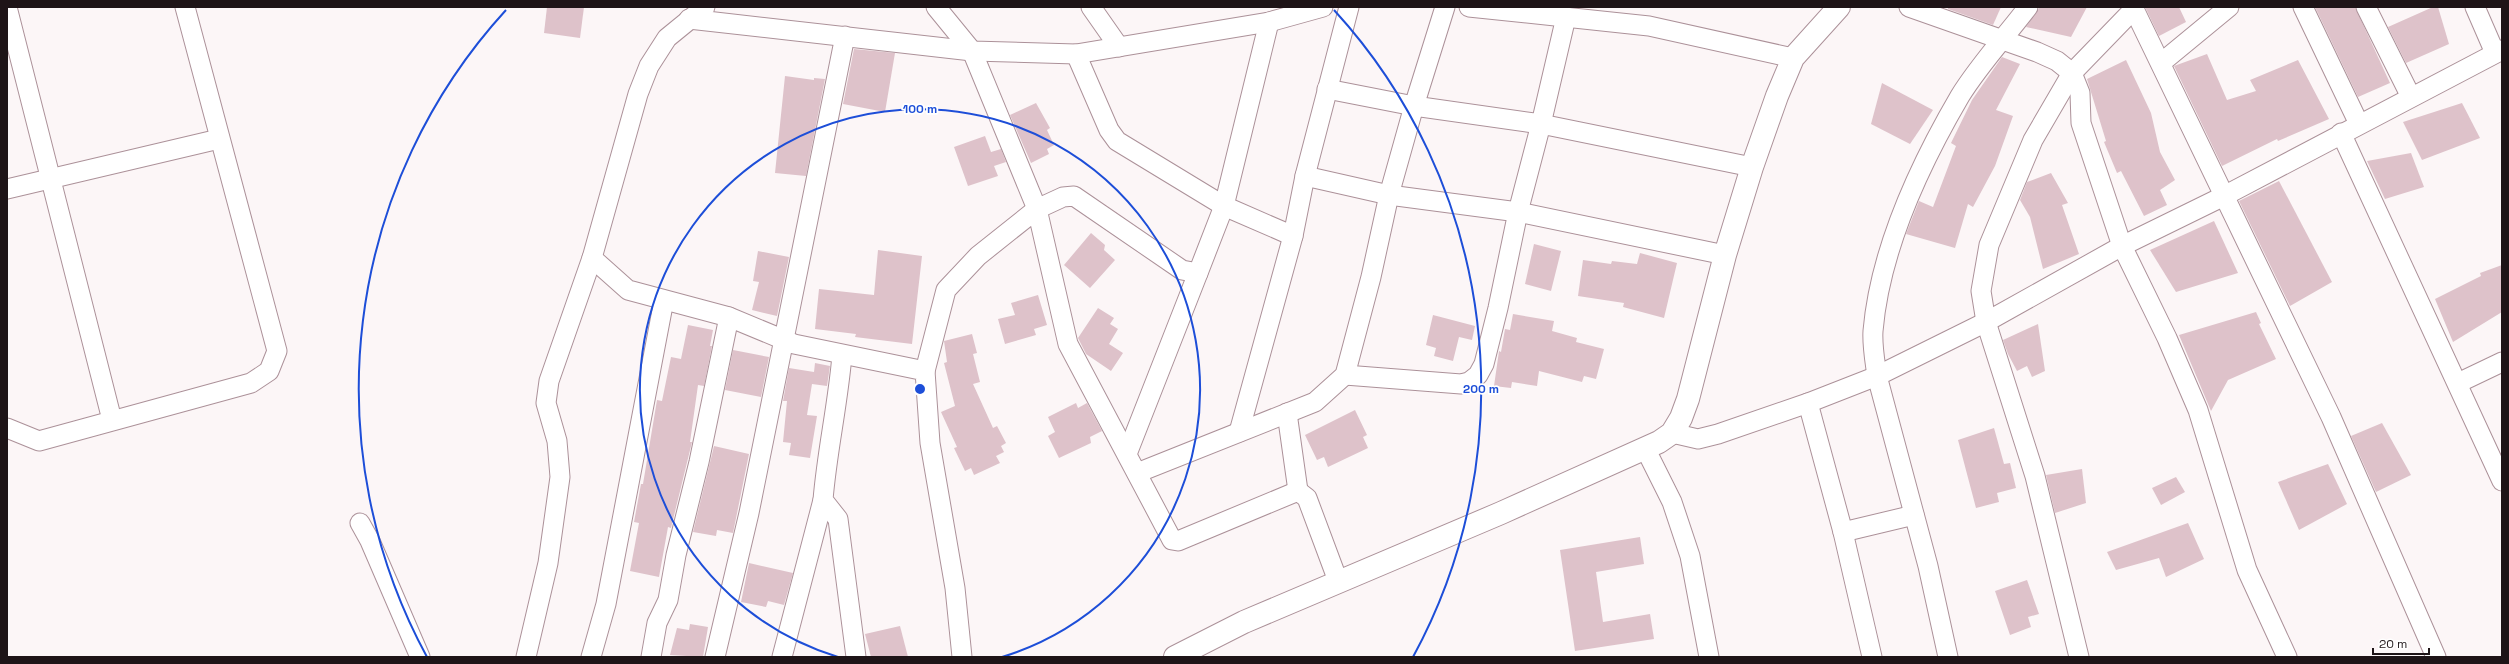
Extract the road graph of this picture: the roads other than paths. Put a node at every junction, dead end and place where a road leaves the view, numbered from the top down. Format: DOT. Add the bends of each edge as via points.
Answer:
graph roads {
  1 [pos="7,7"];
  2 [pos="184,7"];
  3 [pos="706,7"];
  4 [pos="936,7"];
  5 [pos="1091,7"];
  6 [pos="1323,7"];
  7 [pos="1350,7"];
  8 [pos="1445,7"];
  9 [pos="1470,7"];
  10 [pos="1838,7"];
  11 [pos="1909,7"];
  12 [pos="2028,7"];
  13 [pos="2229,7"];
  14 [pos="2303,7"];
  15 [pos="2366,7"];
  16 [pos="2475,7"];
  17 [pos="2133,8"];
  18 [pos="1616,15"];
  19 [pos="1566,17"];
  20 [pos="689,19"];
  21 [pos="1269,22"];
  22 [pos="845,36"];
  23 [pos="2002,41"];
  24 [pos="1119,47"];
  25 [pos="972,51"];
  26 [pos="2498,51"];
  27 [pos="1076,54"];
  28 [pos="1793,58"];
  29 [pos="2161,63"];
  30 [pos="2072,73"];
  31 [pos="1327,89"];
  32 [pos="2411,97"];
  33 [pos="1414,106"];
  34 [pos="1541,124"];
  35 [pos="2359,124"];
  36 [pos="2341,133"];
  37 [pos="219,139"];
  38 [pos="1752,167"];
  39 [pos="1305,176"];
  40 [pos="52,180"];
  41 [pos="7,189"];
  42 [pos="1389,195"];
  43 [pos="2224,196"];
  44 [pos="1224,206"];
  45 [pos="1037,209"];
  46 [pos="1518,212"];
  47 [pos="1293,236"];
  48 [pos="2122,246"];
  49 [pos="1725,255"];
  50 [pos="592,258"];
  51 [pos="1198,273"];
  52 [pos="664,300"];
  53 [pos="729,317"];
  54 [pos="1986,322"];
  55 [pos="784,340"];
  56 [pos="842,355"];
  57 [pos="2502,362"];
  58 [pos="925,371"];
  59 [pos="1345,375"];
  60 [pos="1878,376"];
  61 [pos="2458,382"];
  62 [pos="1808,403"];
  63 [pos="1287,413"];
  64 [pos="112,420"];
  65 [pos="7,428"];
  66 [pos="1239,432"];
  67 [pos="1672,433"];
  68 [pos="1646,448"];
  69 [pos="1127,454"];
  70 [pos="1137,473"];
  71 [pos="2502,481"];
  72 [pos="1298,491"];
  73 [pos="823,500"];
  74 [pos="1914,515"];
  75 [pos="360,523"];
  76 [pos="1843,532"];
  77 [pos="1338,581"];
  78 [pos="420,657"];
  79 [pos="526,657"];
  80 [pos="591,657"];
  81 [pos="651,657"];
  82 [pos="715,657"];
  83 [pos="782,657"];
  84 [pos="856,657"];
  85 [pos="962,657"];
  86 [pos="1175,657"];
  87 [pos="1709,657"];
  88 [pos="1872,657"];
  89 [pos="1948,657"];
  90 [pos="2079,657"];
  91 [pos="2287,657"];
  92 [pos="2436,657"];
  1 -- 40 [label="street"];
  2 -- 37 [label="street"];
  3 -- 20 [label="street"];
  4 -- 25 [label="street"];
  5 -- 24 [label="street"];
  6 -- 21 [label="street"];
  7 -- 31 [label="street"];
  8 -- 33 [label="street"];
  9 -- 19 [label="street"];
  10 -- 28 [label="street"];
  11 -- 23 [label="street"];
  12 -- 23 [label="street"];
  13 -- 29 [label="street"];
  14 -- 35 [label="street"];
  15 -- 32 [label="street"];
  16 -- 26 [label="street"];
  17 -- 29 [label="street"];
  17 -- 30 [label="street"];
  18 -- 19 [label="street"];
  18 -- 28 [label="street" via="1650,26"];
  19 -- 34 [label="street"];
  20 -- 22 [label="street"];
  20 -- 50 [label="street" via="667,38 649,66 638,94"];
  21 -- 24 [label="street"];
  21 -- 44 [label="street"];
  22 -- 25 [label="street"];
  22 -- 55 [label="street"];
  23 -- 30 [label="street" via="2057,61"];
  23 -- 60 [label="street" via="1961,95 1926,161 1891,247 1873,330"];
  24 -- 27 [label="street"];
  25 -- 27 [label="street"];
  25 -- 45 [label="street"];
  26 -- 32 [label="street"];
  27 -- 44 [label="street" via="1108,130 1117,141"];
  28 -- 38 [label="street"];
  29 -- 43 [label="street"];
  30 -- 48 [label="street" via="2080,93 2081,123"];
  30 -- 54 [label="street" via="2033,140 1989,246 1981,291"];
  31 -- 33 [label="street"];
  31 -- 39 [label="street"];
  32 -- 35 [label="street"];
  33 -- 34 [label="street"];
  33 -- 42 [label="street"];
  34 -- 38 [label="street"];
  34 -- 46 [label="street"];
  35 -- 36 [label="street"];
  36 -- 43 [label="street"];
  36 -- 61 [label="street"];
  37 -- 40 [label="street"];
  37 -- 64 [label="street" via="277,351 269,370 251,383"];
  38 -- 49 [label="street"];
  39 -- 42 [label="street"];
  39 -- 47 [label="street"];
  40 -- 41 [label="street"];
  40 -- 64 [label="street"];
  42 -- 46 [label="street"];
  42 -- 59 [label="street"];
  43 -- 48 [label="street"];
  43 -- 92 [label="street" via="2331,417"];
  44 -- 47 [label="street"];
  44 -- 51 [label="street"];
  45 -- 51 [label="street" via="1063,197 1074,196 1182,270"];
  45 -- 58 [label="street" via="978,256 946,290"];
  45 -- 69 [label="street" via="1068,344"];
  46 -- 49 [label="street"];
  46 -- 59 [label="street" via="1498,308 1484,364 1478,375 1461,384"];
  47 -- 66 [label="street"];
  48 -- 54 [label="street"];
  48 -- 91 [label="street" via="2167,338 2198,410 2247,570"];
  49 -- 67 [label="street" via="1688,399"];
  50 -- 52 [label="street" via="628,290"];
  50 -- 79 [label="street" via="549,381 546,403 557,441 560,477 548,563"];
  51 -- 69 [label="street"];
  52 -- 53 [label="street"];
  52 -- 80 [label="street" via="606,604"];
  53 -- 55 [label="street"];
  53 -- 81 [label="street" via="668,600 657,623"];
  54 -- 60 [label="street"];
  54 -- 90 [label="street" via="2035,476"];
  55 -- 56 [label="street"];
  55 -- 82 [label="street" via="749,513"];
  56 -- 58 [label="street"];
  56 -- 73 [label="street" via="838,401 829,443"];
  57 -- 61 [label="street"];
  58 -- 85 [label="street" via="930,443 955,588"];
  59 -- 63 [label="street" via="1315,402"];
  60 -- 62 [label="street"];
  60 -- 74 [label="street"];
  61 -- 71 [label="street"];
  62 -- 67 [label="street" via="1698,439"];
  62 -- 76 [label="street"];
  63 -- 66 [label="street"];
  63 -- 72 [label="street"];
  64 -- 65 [label="street" via="39,441"];
  66 -- 70 [label="street"];
  67 -- 68 [label="street"];
  68 -- 77 [label="street" via="1502,513"];
  68 -- 87 [label="street" via="1672,502 1690,556"];
  69 -- 70 [label="street"];
  70 -- 72 [label="street" via="1175,542"];
  72 -- 77 [label="street" via="1308,498"];
  73 -- 83 [label="street"];
  73 -- 84 [label="street" via="838,519"];
  74 -- 76 [label="street"];
  74 -- 89 [label="street"];
  75 -- 78 [label="street" via="370,540"];
  76 -- 88 [label="street"];
  77 -- 86 [label="street" via="1244,622"];
}
